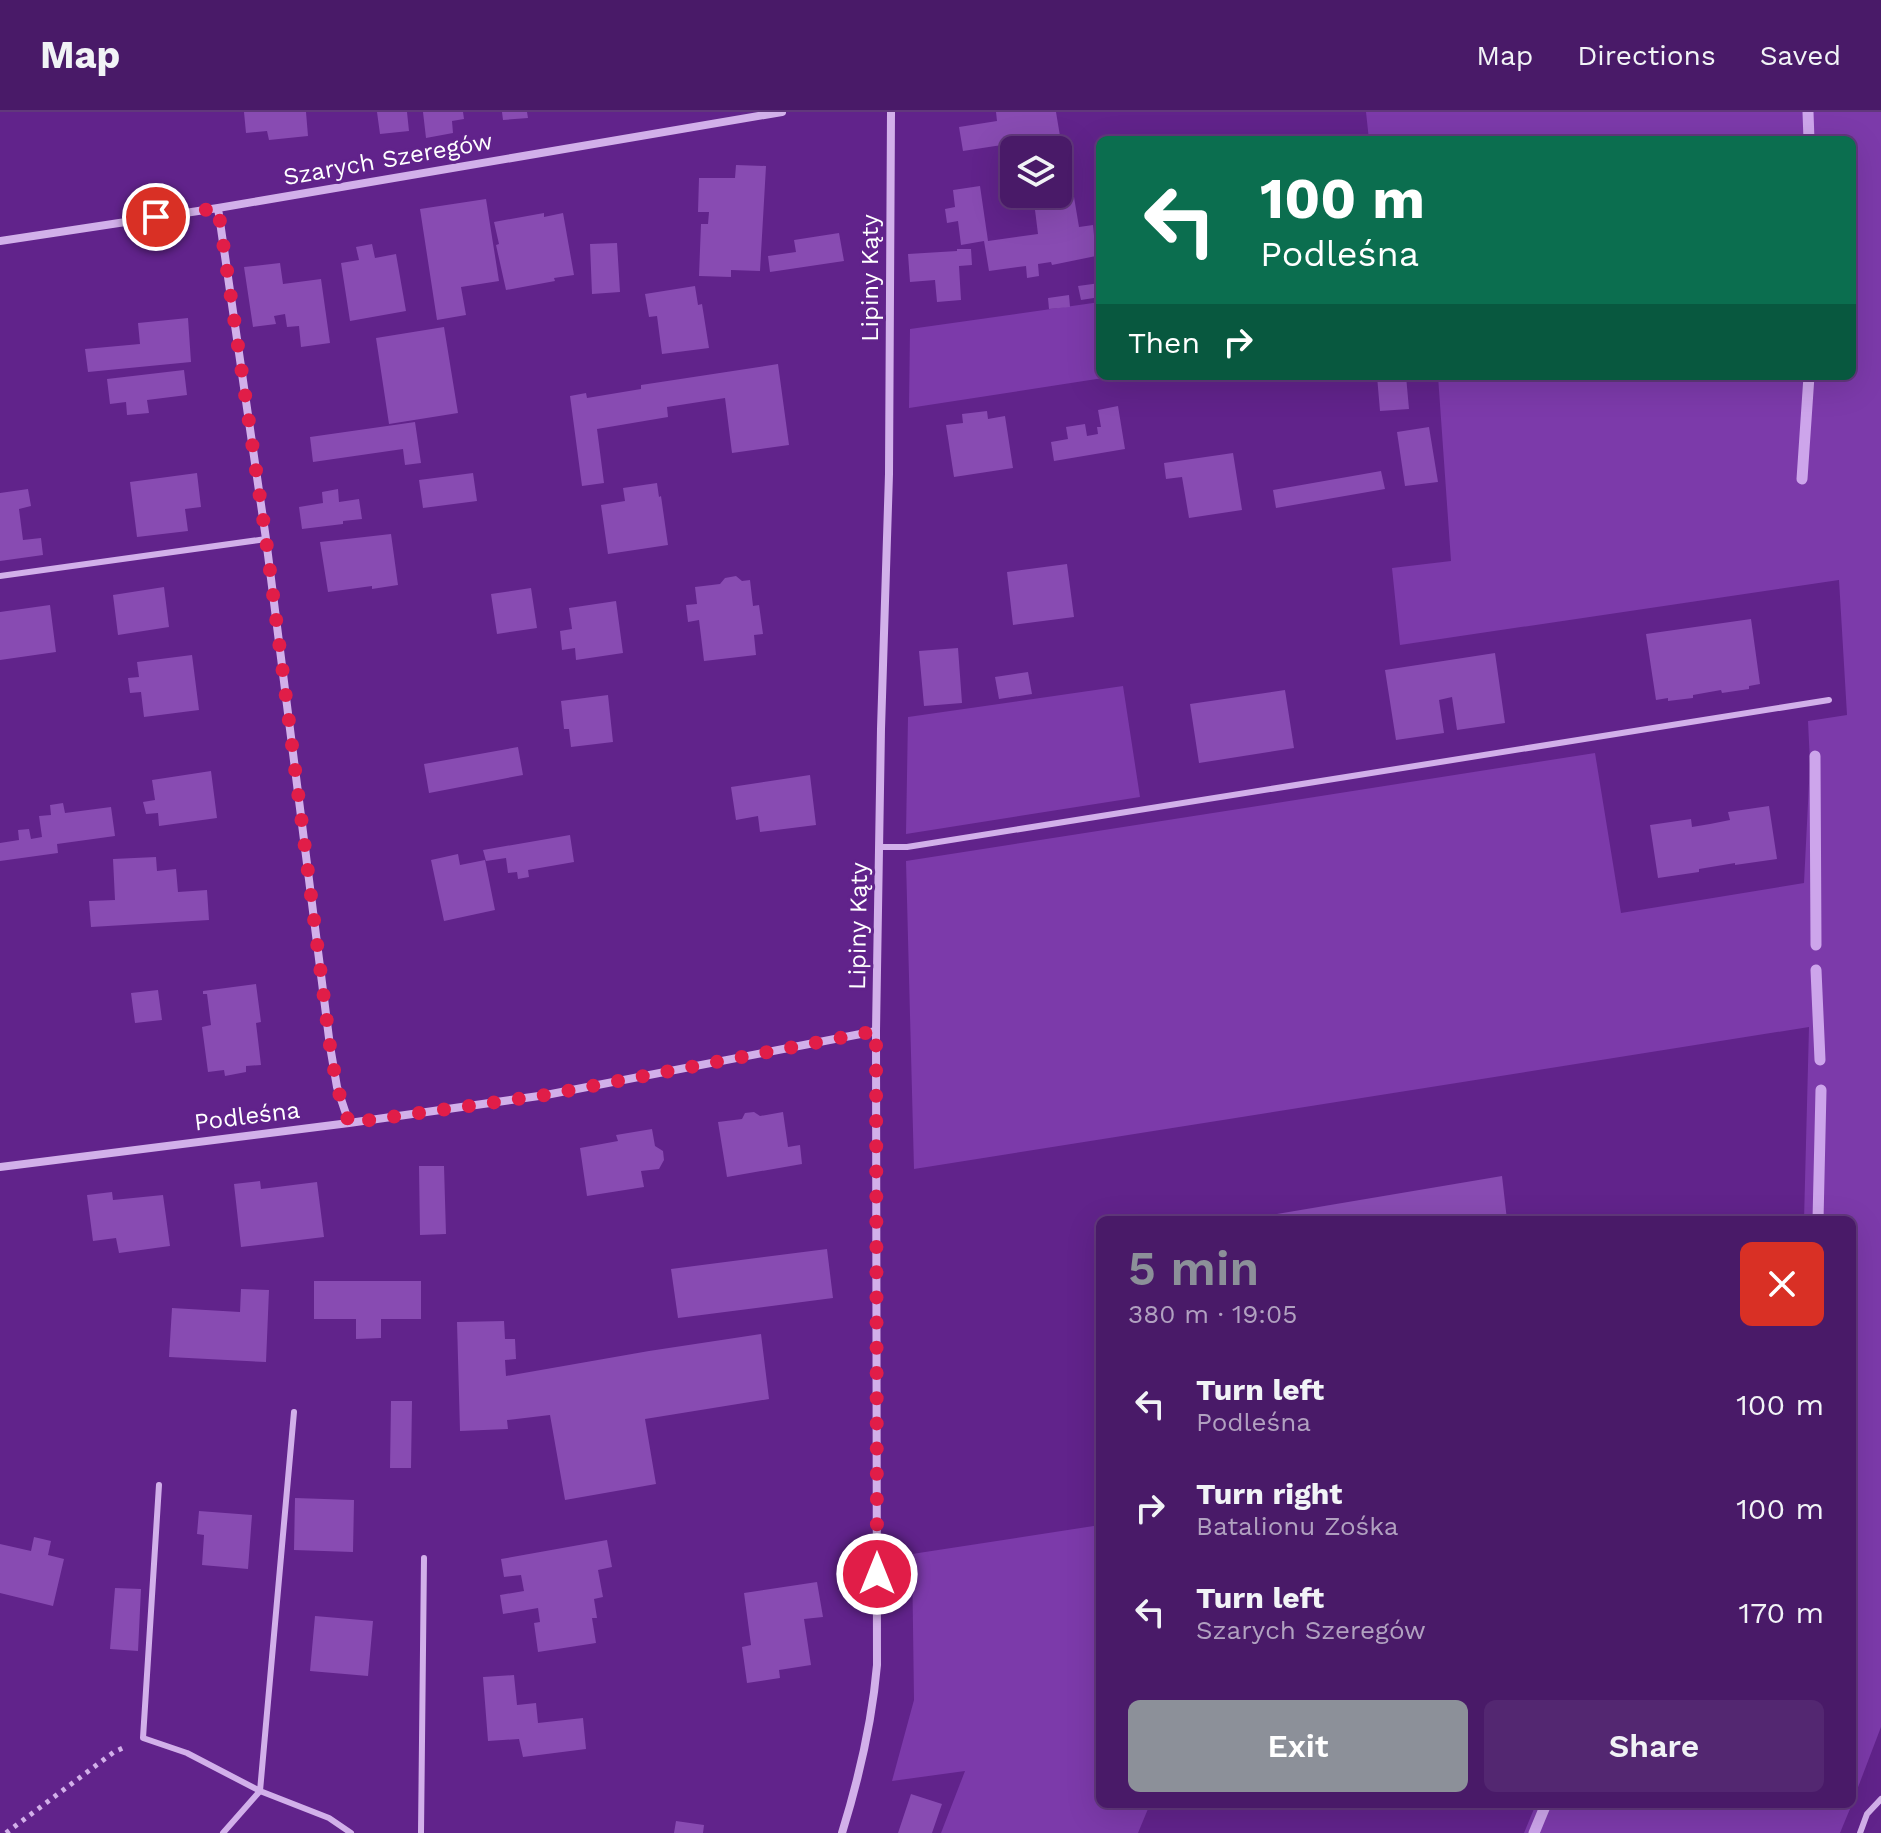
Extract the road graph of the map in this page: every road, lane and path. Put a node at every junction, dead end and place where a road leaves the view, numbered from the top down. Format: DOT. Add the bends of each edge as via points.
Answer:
graph roads {
  1 [pos="782,112"];
  2 [pos="891,112"];
  3 [pos="218,208"];
  4 [pos="0,241"];
  5 [pos="266,539"];
  6 [pos="0,576"];
  7 [pos="1829,700"];
  8 [pos="879,847"];
  9 [pos="876,1031"];
  10 [pos="349,1123"];
  11 [pos="0,1167"];
  12 [pos="294,1412"];
  13 [pos="159,1485"];
  14 [pos="424,1558"];
  15 [pos="143,1738"];
  16 [pos="260,1791"];
  17 [pos="1881,1799"];
  18 [pos="6,1833"];
  19 [pos="223,1833"];
  20 [pos="351,1833"];
  21 [pos="421,1833"];
  22 [pos="842,1833"];
  23 [pos="1860,1833"];
  1 -- 3 [label="street, Szarych Szeregów"];
  2 -- 8 [label="street, Lipiny Kąty"];
  3 -- 4 [label="street, Szarych Szeregów"];
  3 -- 5 [label="street"];
  5 -- 6 [label="lane"];
  5 -- 10 [label="street" via="330,1046"];
  7 -- 8 [label="lane" via="907,847"];
  8 -- 9 [label="street, Lipiny Kąty"];
  9 -- 10 [label="street, Podleśna" via="546,1095"];
  9 -- 22 [label="street, Lipiny Kąty" via="877,1665 870,1721"];
  10 -- 11 [label="street, Podleśna"];
  12 -- 16 [label="lane"];
  13 -- 15 [label="lane"];
  14 -- 21 [label="lane"];
  15 -- 16 [label="lane" via="187,1753"];
  15 -- 18 [label="path" via="114,1752"];
  16 -- 19 [label="lane"];
  16 -- 20 [label="lane" via="329,1818"];
  17 -- 23 [label="lane" via="1867,1814"];
}
